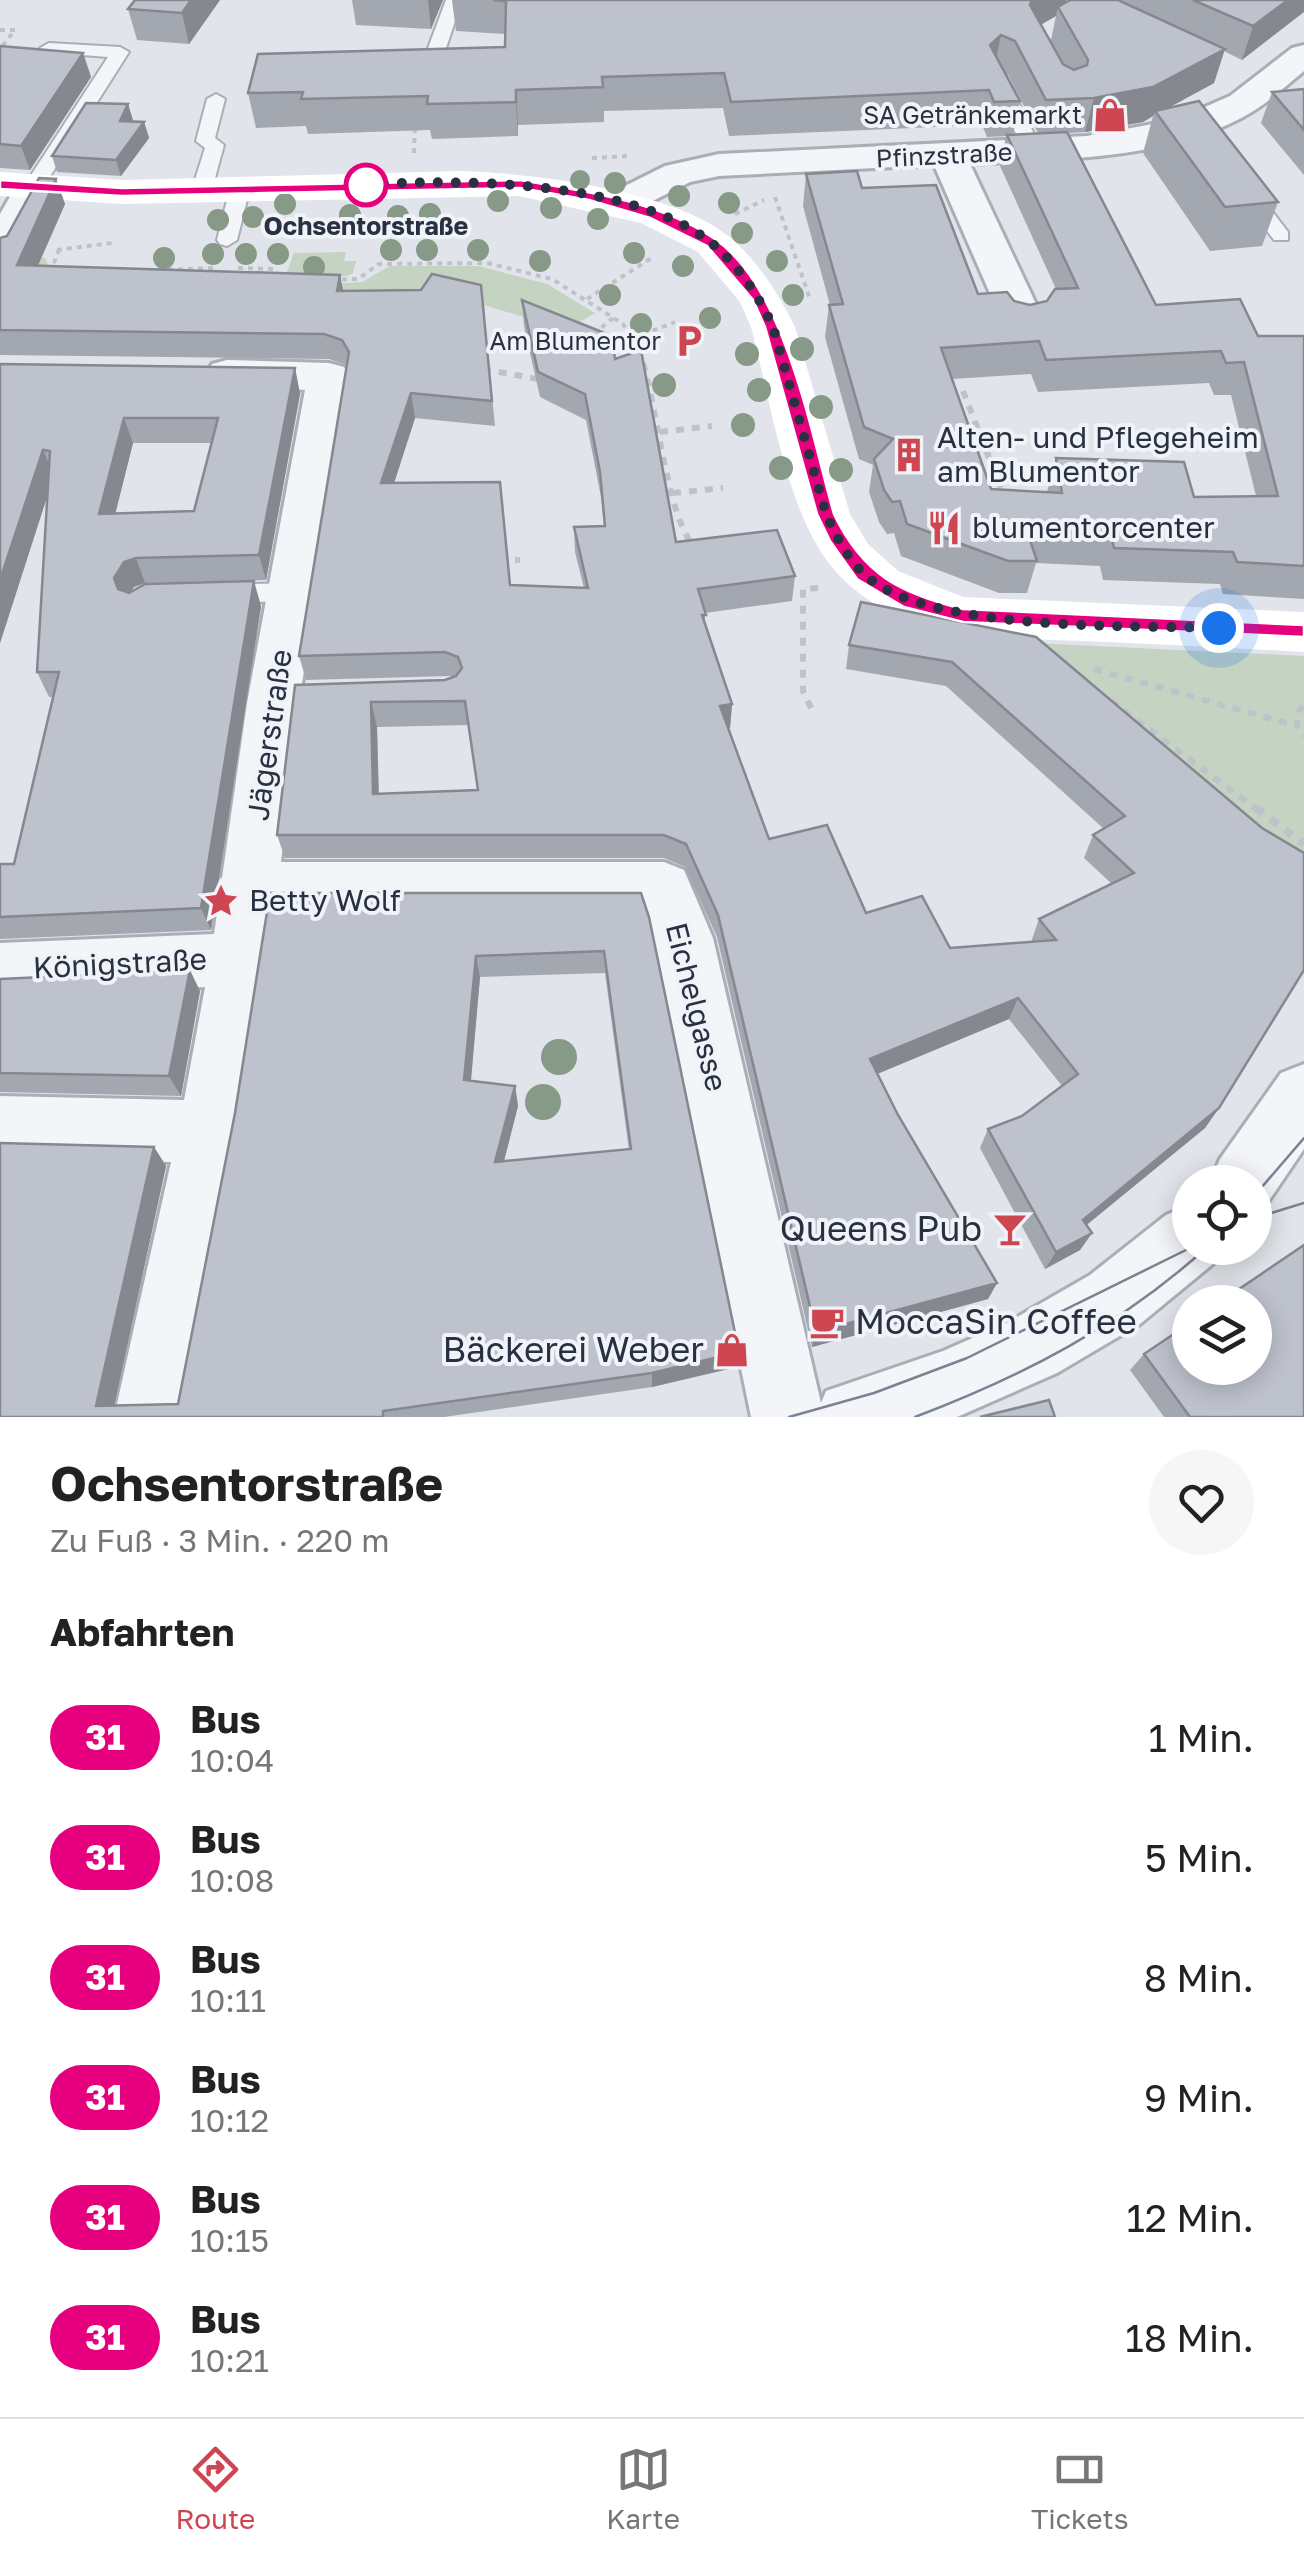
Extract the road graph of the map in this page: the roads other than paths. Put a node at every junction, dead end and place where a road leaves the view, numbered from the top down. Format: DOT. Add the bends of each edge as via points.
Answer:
graph roads {
  1 [pos="454,0"];
  2 [pos="49,48"];
  3 [pos="436,51"];
  4 [pos="1304,55"];
  5 [pos="1229,70"];
  6 [pos="996,76"];
  7 [pos="1277,90"];
  8 [pos="216,99"];
  9 [pos="1033,150"];
  10 [pos="947,154"];
  11 [pos="800,162"];
  12 [pos="1236,178"];
  13 [pos="16,187"];
  14 [pos="221,189"];
  15 [pos="620,204"];
  16 [pos="684,227"];
  17 [pos="1280,236"];
  18 [pos="227,240"];
  19 [pos="0,251"];
  20 [pos="1022,321"];
  21 [pos="176,373"];
  22 [pos="292,592"];
  23 [pos="201,594"];
  24 [pos="1304,632"];
  25 [pos="248,887"];
  26 [pos="240,958"];
  27 [pos="0,970"];
  28 [pos="1304,1094"];
  29 [pos="0,1126"];
  30 [pos="210,1132"];
  31 [pos="1256,1165"];
  32 [pos="1172,1254"];
  33 [pos="151,1417"];
  34 [pos="788,1417"];
  35 [pos="852,1417"];
  1 -- 3 [label="lane"];
  2 -- 13 [label="lane" via="120,52"];
  4 -- 7 [label="street, Pfinzstraße"];
  5 -- 7 [label="street"];
  6 -- 9 [label="lane"];
  7 -- 9 [label="street, Pfinzstraße" via="1191,134"];
  8 -- 14 [label="lane" via="205,141 215,145"];
  9 -- 10 [label="street, Pfinzstraße"];
  10 -- 11 [label="street, Pfinzstraße"];
  10 -- 20 [label="street"];
  11 -- 15 [label="street, Pfinzstraße" via="678,174"];
  11 -- 16 [label="street, Pfinzstraße" via="762,168 708,194"];
  12 -- 17 [label="lane"];
  13 -- 14 [label="main road"];
  13 -- 19 [label="street"];
  14 -- 15 [label="main road" via="520,184"];
  14 -- 18 [label="lane"];
  15 -- 16 [label="main road"];
  16 -- 24 [label="main road" via="712,243 760,298 826,514 864,574 911,602 963,616"];
  21 -- 22 [label="street, Jägerstraße" via="330,377"];
  22 -- 23 [label="lane"];
  22 -- 25 [label="street, Jägerstraße" via="284,696"];
  25 -- 26 [label="street, Jägerstraße"];
  25 -- 34 [label="street, Eichelgasse" via="664,886 682,938"];
  26 -- 27 [label="street, Königstraße"];
  26 -- 30 [label="street, Jägerstraße"];
  28 -- 31 [label="street"];
  29 -- 30 [label="street"];
  30 -- 33 [label="street, Jägerstraße"];
  32 -- 35 [label="street" via="1048,1342"];
}
